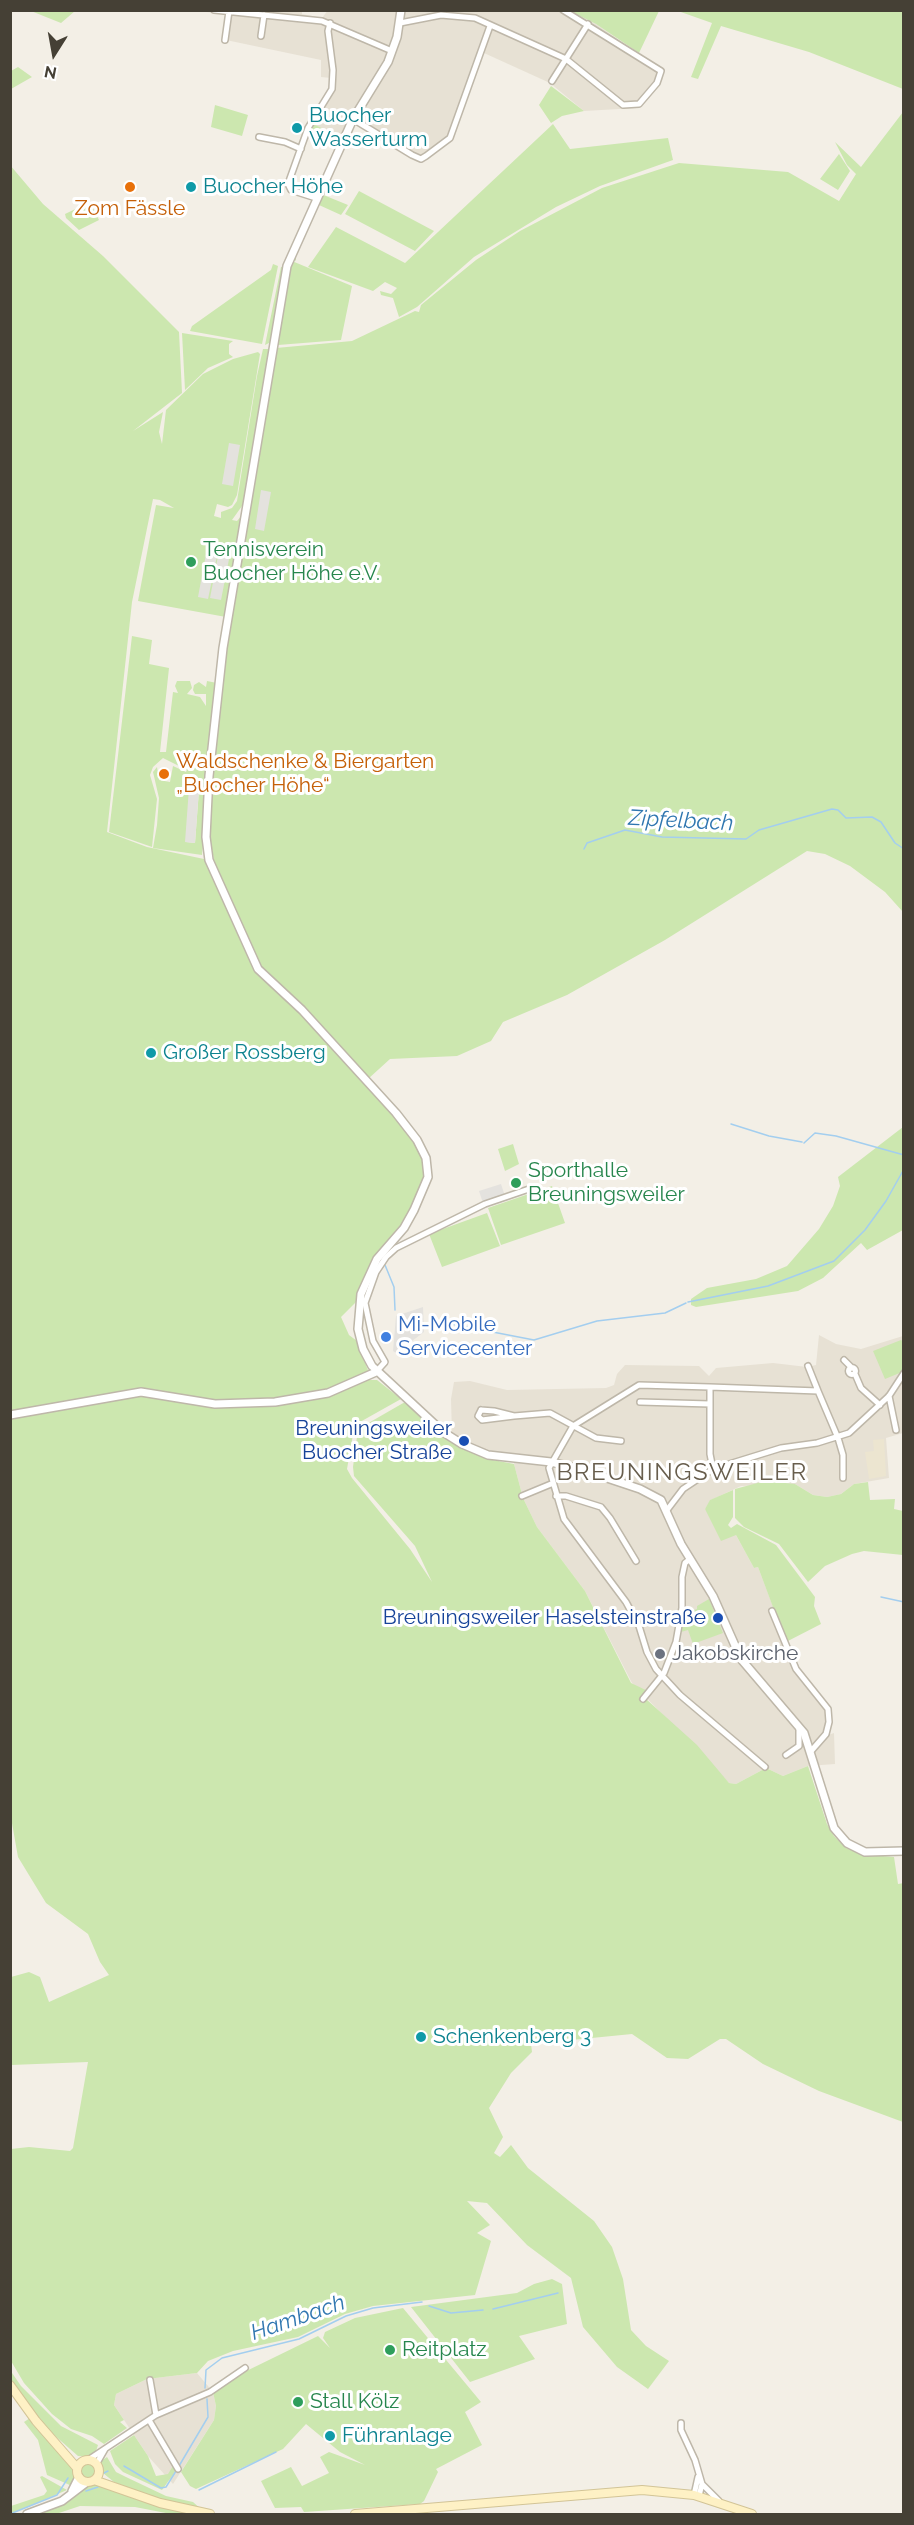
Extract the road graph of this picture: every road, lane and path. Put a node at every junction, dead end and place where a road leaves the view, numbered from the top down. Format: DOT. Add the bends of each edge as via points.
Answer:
graph roads {
  1 [pos="214,10"];
  2 [pos="401,10"];
  3 [pos="563,10"];
  4 [pos="229,11"];
  5 [pos="300,14"];
  6 [pos="264,15"];
  7 [pos="330,23"];
  8 [pos="400,23"];
  9 [pos="588,24"];
  10 [pos="490,26"];
  11 [pos="261,36"];
  12 [pos="225,40"];
  13 [pos="392,51"];
  14 [pos="566,59"];
  15 [pos="552,81"];
  16 [pos="353,118"];
  17 [pos="259,137"];
  18 [pos="301,149"];
  19 [pos="316,198"];
  20 [pos="529,1189"];
  21 [pos="844,1360"];
  22 [pos="808,1366"];
  23 [pos="376,1372"];
  24 [pos="903,1373"];
  25 [pos="710,1387"];
  26 [pos="818,1391"];
  27 [pos="889,1396"];
  28 [pos="640,1402"];
  29 [pos="710,1404"];
  30 [pos="880,1405"];
  31 [pos="10,1415"];
  32 [pos="514,1416"];
  33 [pos="573,1426"];
  34 [pos="897,1430"];
  35 [pos="838,1438"];
  36 [pos="621,1441"];
  37 [pos="552,1462"];
  38 [pos="713,1469"];
  39 [pos="843,1478"];
  40 [pos="551,1484"];
  41 [pos="522,1496"];
  42 [pos="556,1496"];
  43 [pos="667,1510"];
  44 [pos="690,1559"];
  45 [pos="636,1561"];
  46 [pos="772,1611"];
  47 [pos="662,1676"];
  48 [pos="643,1699"];
  49 [pos="800,1726"];
  50 [pos="812,1750"];
  51 [pos="786,1755"];
  52 [pos="765,1767"];
  53 [pos="903,1851"];
  54 [pos="245,2368"];
  55 [pos="150,2380"];
  56 [pos="10,2385"];
  57 [pos="156,2415"];
  58 [pos="149,2420"];
  59 [pos="681,2423"];
  60 [pos="105,2449"];
  61 [pos="83,2463"];
  62 [pos="98,2468"];
  63 [pos="178,2469"];
  64 [pos="699,2472"];
  65 [pos="79,2477"];
  66 [pos="91,2481"];
  67 [pos="702,2484"];
  68 [pos="118,2487"];
  69 [pos="72,2492"];
  70 [pos="696,2496"];
  71 [pos="723,2503"];
  72 [pos="27,2514"];
  73 [pos="210,2514"];
  74 [pos="355,2514"];
  75 [pos="752,2514"];
  1 -- 4 [label="street"];
  2 -- 8 [label="street"];
  3 -- 9 [label="street"];
  4 -- 6 [label="street"];
  4 -- 12 [label="street"];
  5 -- 6 [label="street"];
  5 -- 7 [label="street"];
  6 -- 11 [label="street"];
  7 -- 13 [label="street"];
  7 -- 18 [label="street" via="332,89 308,128"];
  8 -- 10 [label="street" via="450,15 475,18"];
  8 -- 13 [label="street"];
  9 -- 14 [label="street"];
  9 -- 14 [label="street" via="661,72 657,82 639,104 623,105"];
  10 -- 14 [label="street"];
  10 -- 16 [label="street" via="450,138 426,156 421,159 412,155"];
  13 -- 16 [label="street" via="381,77"];
  14 -- 15 [label="street"];
  16 -- 19 [label="street"];
  17 -- 18 [label="street"];
  18 -- 19 [label="street" via="288,187"];
  19 -- 23 [label="street" via="287,266 223,648 210,767 207,850 210,865 258,969 396,1113 426,1158 428,1177 410,1218 377,1259 358,1307 363,1349"];
  20 -- 23 [label="street" via="485,1204 390,1253 376,1272 365,1303 375,1347 385,1362"];
  21 -- 30 [label="street" via="861,1388"];
  22 -- 26 [label="street"];
  23 -- 31 [label="street" via="328,1393 275,1402 226,1405 141,1392"];
  23 -- 37 [label="street" via="462,1444 497,1456"];
  24 -- 27 [label="street"];
  25 -- 26 [label="street"];
  25 -- 29 [label="street"];
  25 -- 33 [label="street" via="639,1385"];
  26 -- 35 [label="street"];
  27 -- 30 [label="street"];
  27 -- 34 [label="street"];
  28 -- 29 [label="street"];
  29 -- 38 [label="street"];
  30 -- 35 [label="street" via="855,1429"];
  32 -- 32 [label="street" via="483,1410 478,1414 482,1420"];
  32 -- 33 [label="street" via="550,1413"];
  33 -- 36 [label="street" via="596,1438"];
  33 -- 37 [label="street"];
  35 -- 38 [label="street" via="781,1448"];
  35 -- 39 [label="street"];
  37 -- 40 [label="street"];
  37 -- 43 [label="street" via="640,1489 661,1500"];
  38 -- 43 [label="street" via="683,1490"];
  40 -- 41 [label="street"];
  40 -- 42 [label="street"];
  42 -- 45 [label="street" via="601,1507"];
  42 -- 47 [label="street" via="571,1531 633,1614 647,1652"];
  43 -- 44 [label="street"];
  44 -- 47 [label="street" via="682,1577 678,1634"];
  44 -- 49 [label="street" via="713,1596 741,1659"];
  46 -- 50 [label="street" via="796,1669 828,1709 826,1734"];
  47 -- 48 [label="street"];
  47 -- 52 [label="street"];
  49 -- 50 [label="street"];
  49 -- 51 [label="street" via="799,1746"];
  50 -- 53 [label="street" via="827,1814 847,1843 865,1851"];
  54 -- 57 [label="street" via="210,2392"];
  55 -- 57 [label="street"];
  56 -- 61 [label="main road" via="36,2421"];
  57 -- 58 [label="street"];
  58 -- 60 [label="street"];
  58 -- 63 [label="street"];
  59 -- 64 [label="street"];
  60 -- 61 [label="street"];
  60 -- 62 [label="street"];
  61 -- 62 [label="main road"];
  61 -- 65 [label="main road"];
  62 -- 66 [label="main road"];
  62 -- 68 [label="main road"];
  64 -- 67 [label="street"];
  64 -- 70 [label="street"];
  65 -- 66 [label="main road"];
  65 -- 69 [label="street"];
  66 -- 68 [label="main road"];
  66 -- 69 [label="street"];
  67 -- 70 [label="street"];
  67 -- 71 [label="street"];
  68 -- 73 [label="main road" via="160,2503"];
  69 -- 72 [label="street" via="62,2501"];
  70 -- 71 [label="main road"];
  70 -- 74 [label="main road" via="622,2491"];
  71 -- 75 [label="main road"];
}
